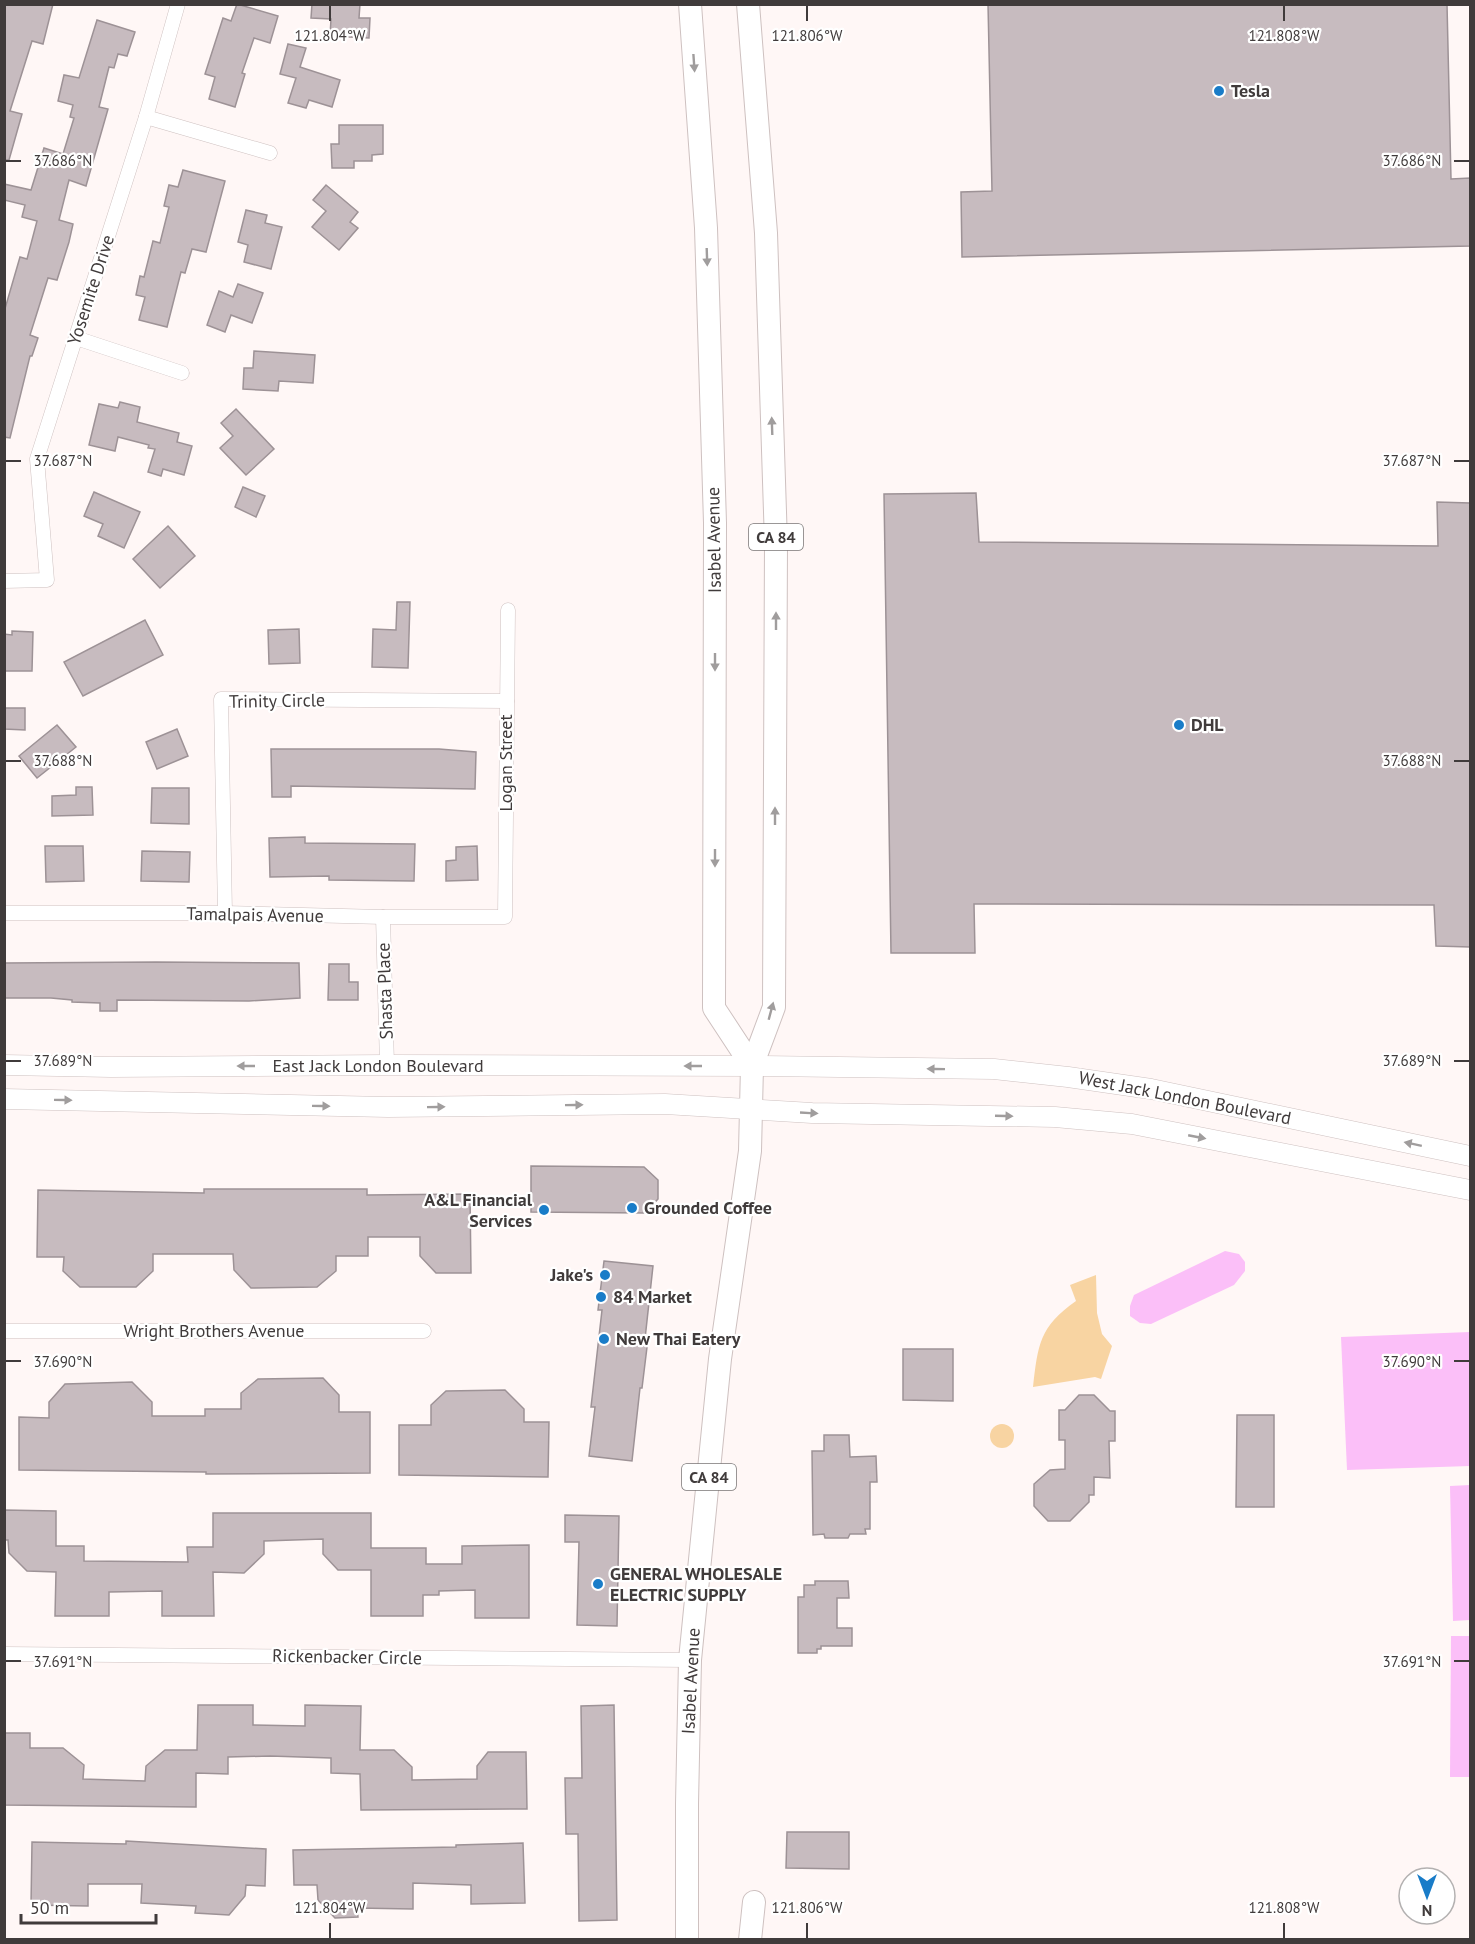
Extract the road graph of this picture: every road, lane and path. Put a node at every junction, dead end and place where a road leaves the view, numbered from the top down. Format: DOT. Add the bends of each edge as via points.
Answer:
graph roads {
  1 [pos="178,4"];
  2 [pos="690,4"];
  3 [pos="748,4"];
  4 [pos="146,117"];
  5 [pos="270,153"];
  6 [pos="76,338"];
  7 [pos="182,373"];
  8 [pos="4,581"];
  9 [pos="508,610"];
  10 [pos="507,702"];
  11 [pos="4,913"];
  12 [pos="225,913"];
  13 [pos="383,917"];
  14 [pos="505,917"];
  15 [pos="4,1065"];
  16 [pos="387,1065"];
  17 [pos="752,1066"];
  18 [pos="4,1099"];
  19 [pos="751,1108"];
  20 [pos="1470,1156"];
  21 [pos="1470,1190"];
  22 [pos="4,1331"];
  23 [pos="424,1331"];
  24 [pos="4,1654"];
  25 [pos="690,1660"];
  26 [pos="754,1902"];
  27 [pos="687,1940"];
  28 [pos="750,1940"];
  1 -- 4 [label="street, Yosemite Drive"];
  2 -- 17 [label="highway, Isabel Avenue, one-way" via="706,228 715,523 714,1008"];
  17 -- 3 [label="highway, Isabel Avenue / CA 84, one-way" via="774,1007 776,543 765,233"];
  4 -- 5 [label="street"];
  4 -- 6 [label="street, Yosemite Drive"];
  6 -- 7 [label="street"];
  6 -- 8 [label="street, Yosemite Drive" via="37,459 47,580"];
  9 -- 10 [label="street, Logan Street"];
  10 -- 12 [label="street, Trinity Circle" via="221,699"];
  10 -- 14 [label="street, Logan Street"];
  11 -- 12 [label="street, Tamalpais Avenue"];
  12 -- 13 [label="street, Tamalpais Avenue"];
  13 -- 14 [label="street, Tamalpais Avenue"];
  13 -- 16 [label="street, Shasta Place"];
  16 -- 15 [label="main road, East Jack London Boulevard, one-way"];
  17 -- 16 [label="main road, East Jack London Boulevard, one-way"];
  17 -- 19 [label="highway, Isabel Avenue / CA 84"];
  20 -- 17 [label="main road, West Jack London Boulevard, one-way" via="1151,1089 1068,1077 994,1070"];
  18 -- 19 [label="main road, one-way" via="388,1107 665,1104"];
  19 -- 21 [label="main road, West Jack London Boulevard, one-way" via="812,1113 1055,1117 1132,1124"];
  19 -- 25 [label="highway, Isabel Avenue / CA 84" via="750,1151 720,1359"];
  22 -- 23 [label="street, Wright Brothers Avenue"];
  24 -- 25 [label="street, Rickenbacker Circle"];
  25 -- 27 [label="highway, Isabel Avenue / CA 84"];
  26 -- 28 [label="highway"];
}
